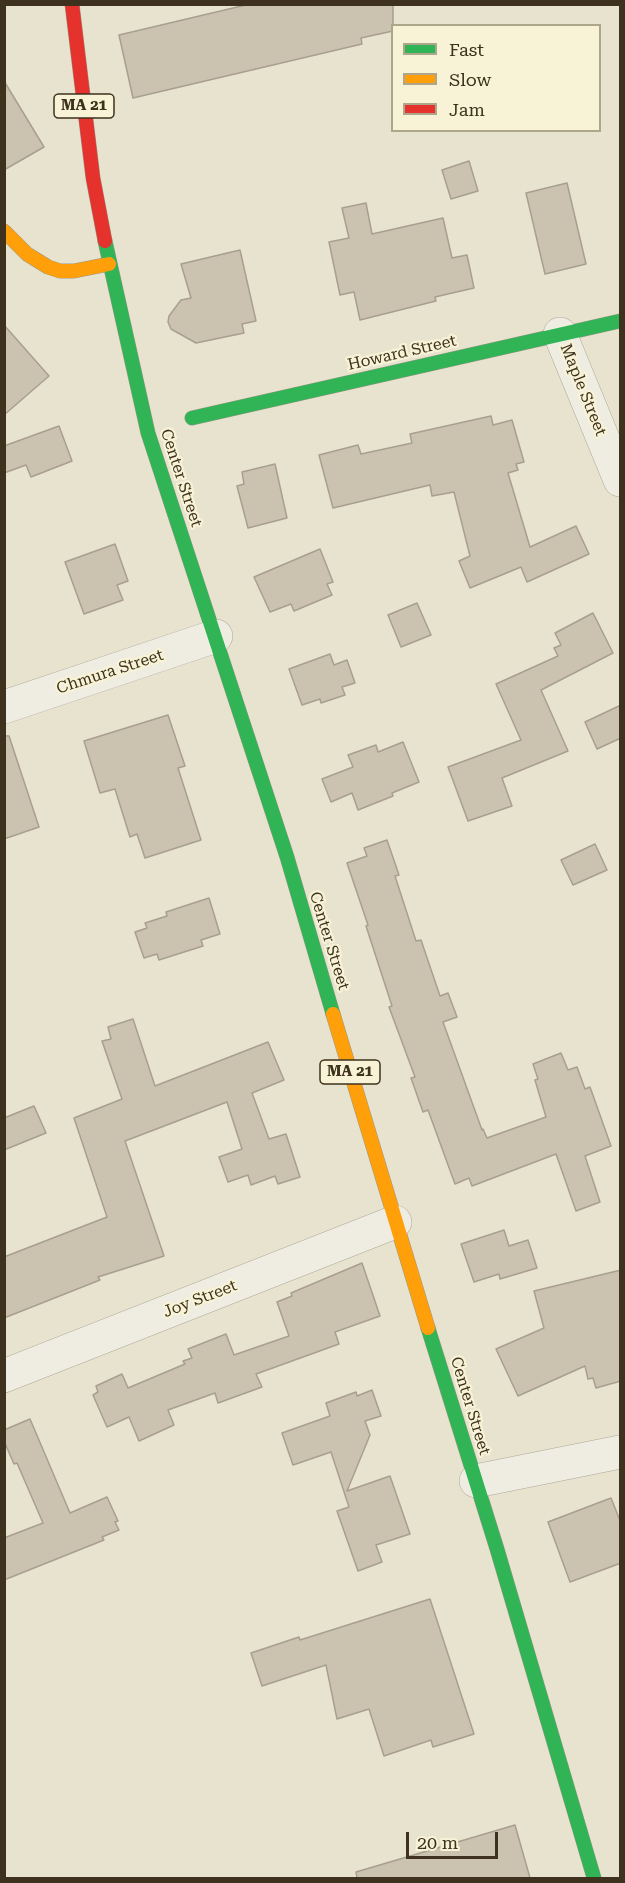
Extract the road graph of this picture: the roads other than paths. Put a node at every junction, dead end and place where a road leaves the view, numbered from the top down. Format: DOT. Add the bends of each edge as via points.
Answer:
graph roads {
  1 [pos="72,4"];
  2 [pos="4,231"];
  3 [pos="109,264"];
  4 [pos="621,321"];
  5 [pos="560,334"];
  6 [pos="192,418"];
  7 [pos="621,480"];
  8 [pos="216,636"];
  9 [pos="4,707"];
  10 [pos="395,1222"];
  11 [pos="4,1376"];
  12 [pos="621,1452"];
  13 [pos="476,1481"];
  14 [pos="594,1878"];
  1 -- 3 [label="main road, Center Street / MA 21" via="93,178"];
  2 -- 3 [label="main road" via="27,254 60,271"];
  3 -- 8 [label="main road, Center Street / MA 21" via="148,433"];
  4 -- 5 [label="main road, Howard Street"];
  5 -- 6 [label="main road, Howard Street"];
  5 -- 7 [label="street, Maple Street"];
  8 -- 9 [label="street, Chmura Street"];
  8 -- 10 [label="main road, Center Street / MA 21"];
  10 -- 11 [label="street, Joy Street"];
  10 -- 13 [label="main road, Center Street / MA 21"];
  12 -- 13 [label="street"];
  13 -- 14 [label="main road, Center Street / MA 21"];
}
